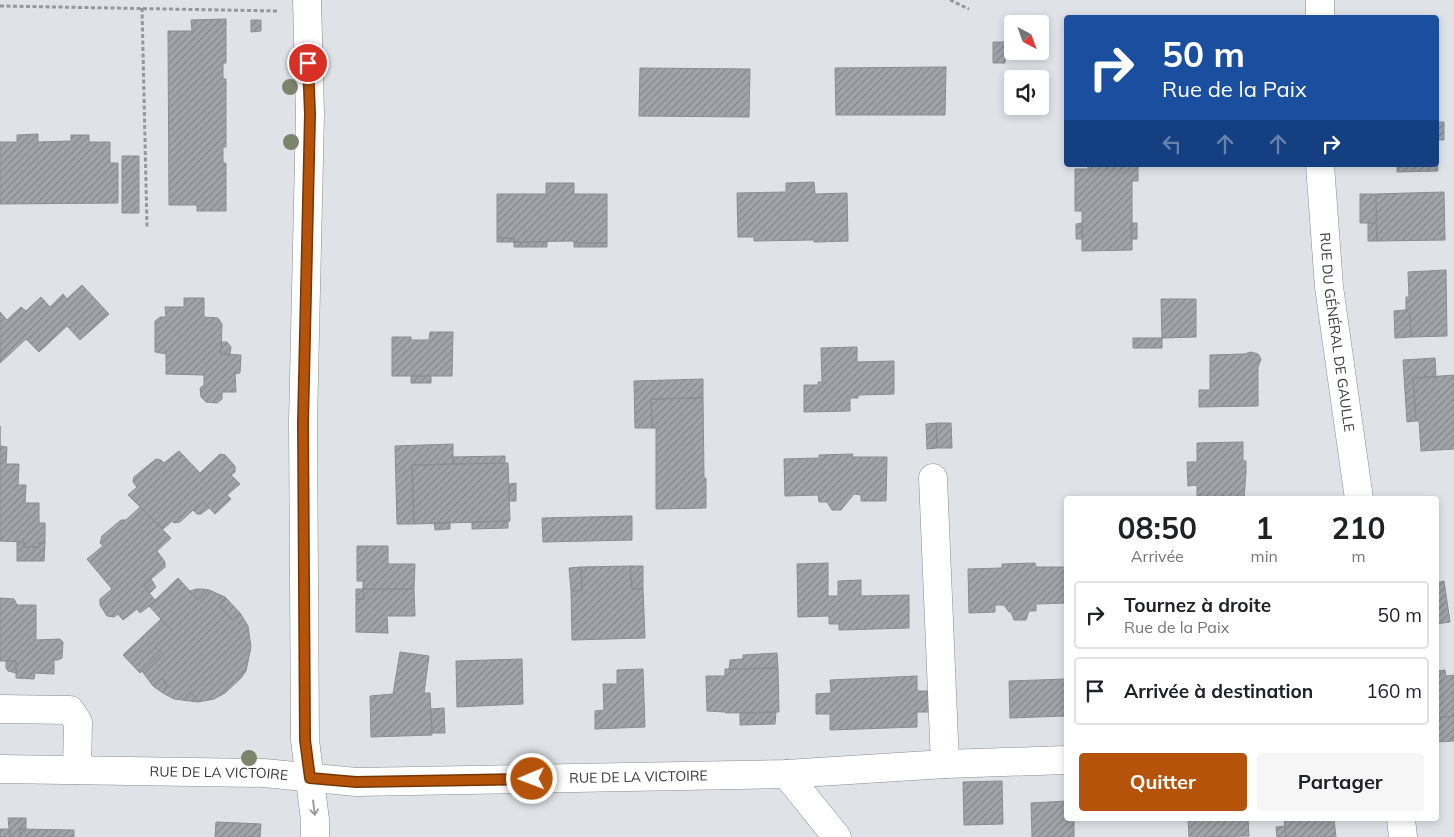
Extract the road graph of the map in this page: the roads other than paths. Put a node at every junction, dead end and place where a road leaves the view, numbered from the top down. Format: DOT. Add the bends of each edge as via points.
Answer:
graph roads {
  1 [pos="1320,0"];
  2 [pos="307,6"];
  3 [pos="1320,15"];
  4 [pos="1320,167"];
  5 [pos="933,478"];
  6 [pos="1359,496"];
  7 [pos="0,709"];
  8 [pos="1064,760"];
  9 [pos="945,764"];
  10 [pos="0,769"];
  11 [pos="78,770"];
  12 [pos="786,774"];
  13 [pos="310,778"];
  14 [pos="1401,821"];
  15 [pos="315,837"];
  16 [pos="837,837"];
  17 [pos="1403,837"];
  1 -- 3 [label="street"];
  2 -- 13 [label="street" via="310,114 303,423 305,740"];
  4 -- 6 [label="street, RUE DU GÉNÉRAL DE GAULLE" via="1329,287"];
  5 -- 9 [label="street"];
  7 -- 11 [label="street" via="70,710 78,722"];
  8 -- 9 [label="street, RUE DE LA VICTOIRE"];
  9 -- 12 [label="street, RUE DE LA VICTOIRE"];
  10 -- 11 [label="street, RUE DE LA VICTOIRE"];
  11 -- 13 [label="street, RUE DE LA VICTOIRE" via="264,773"];
  12 -- 13 [label="street, RUE DE LA VICTOIRE" via="356,782"];
  12 -- 16 [label="street"];
  13 -- 15 [label="street, one-way"];
  14 -- 17 [label="street"];
}
